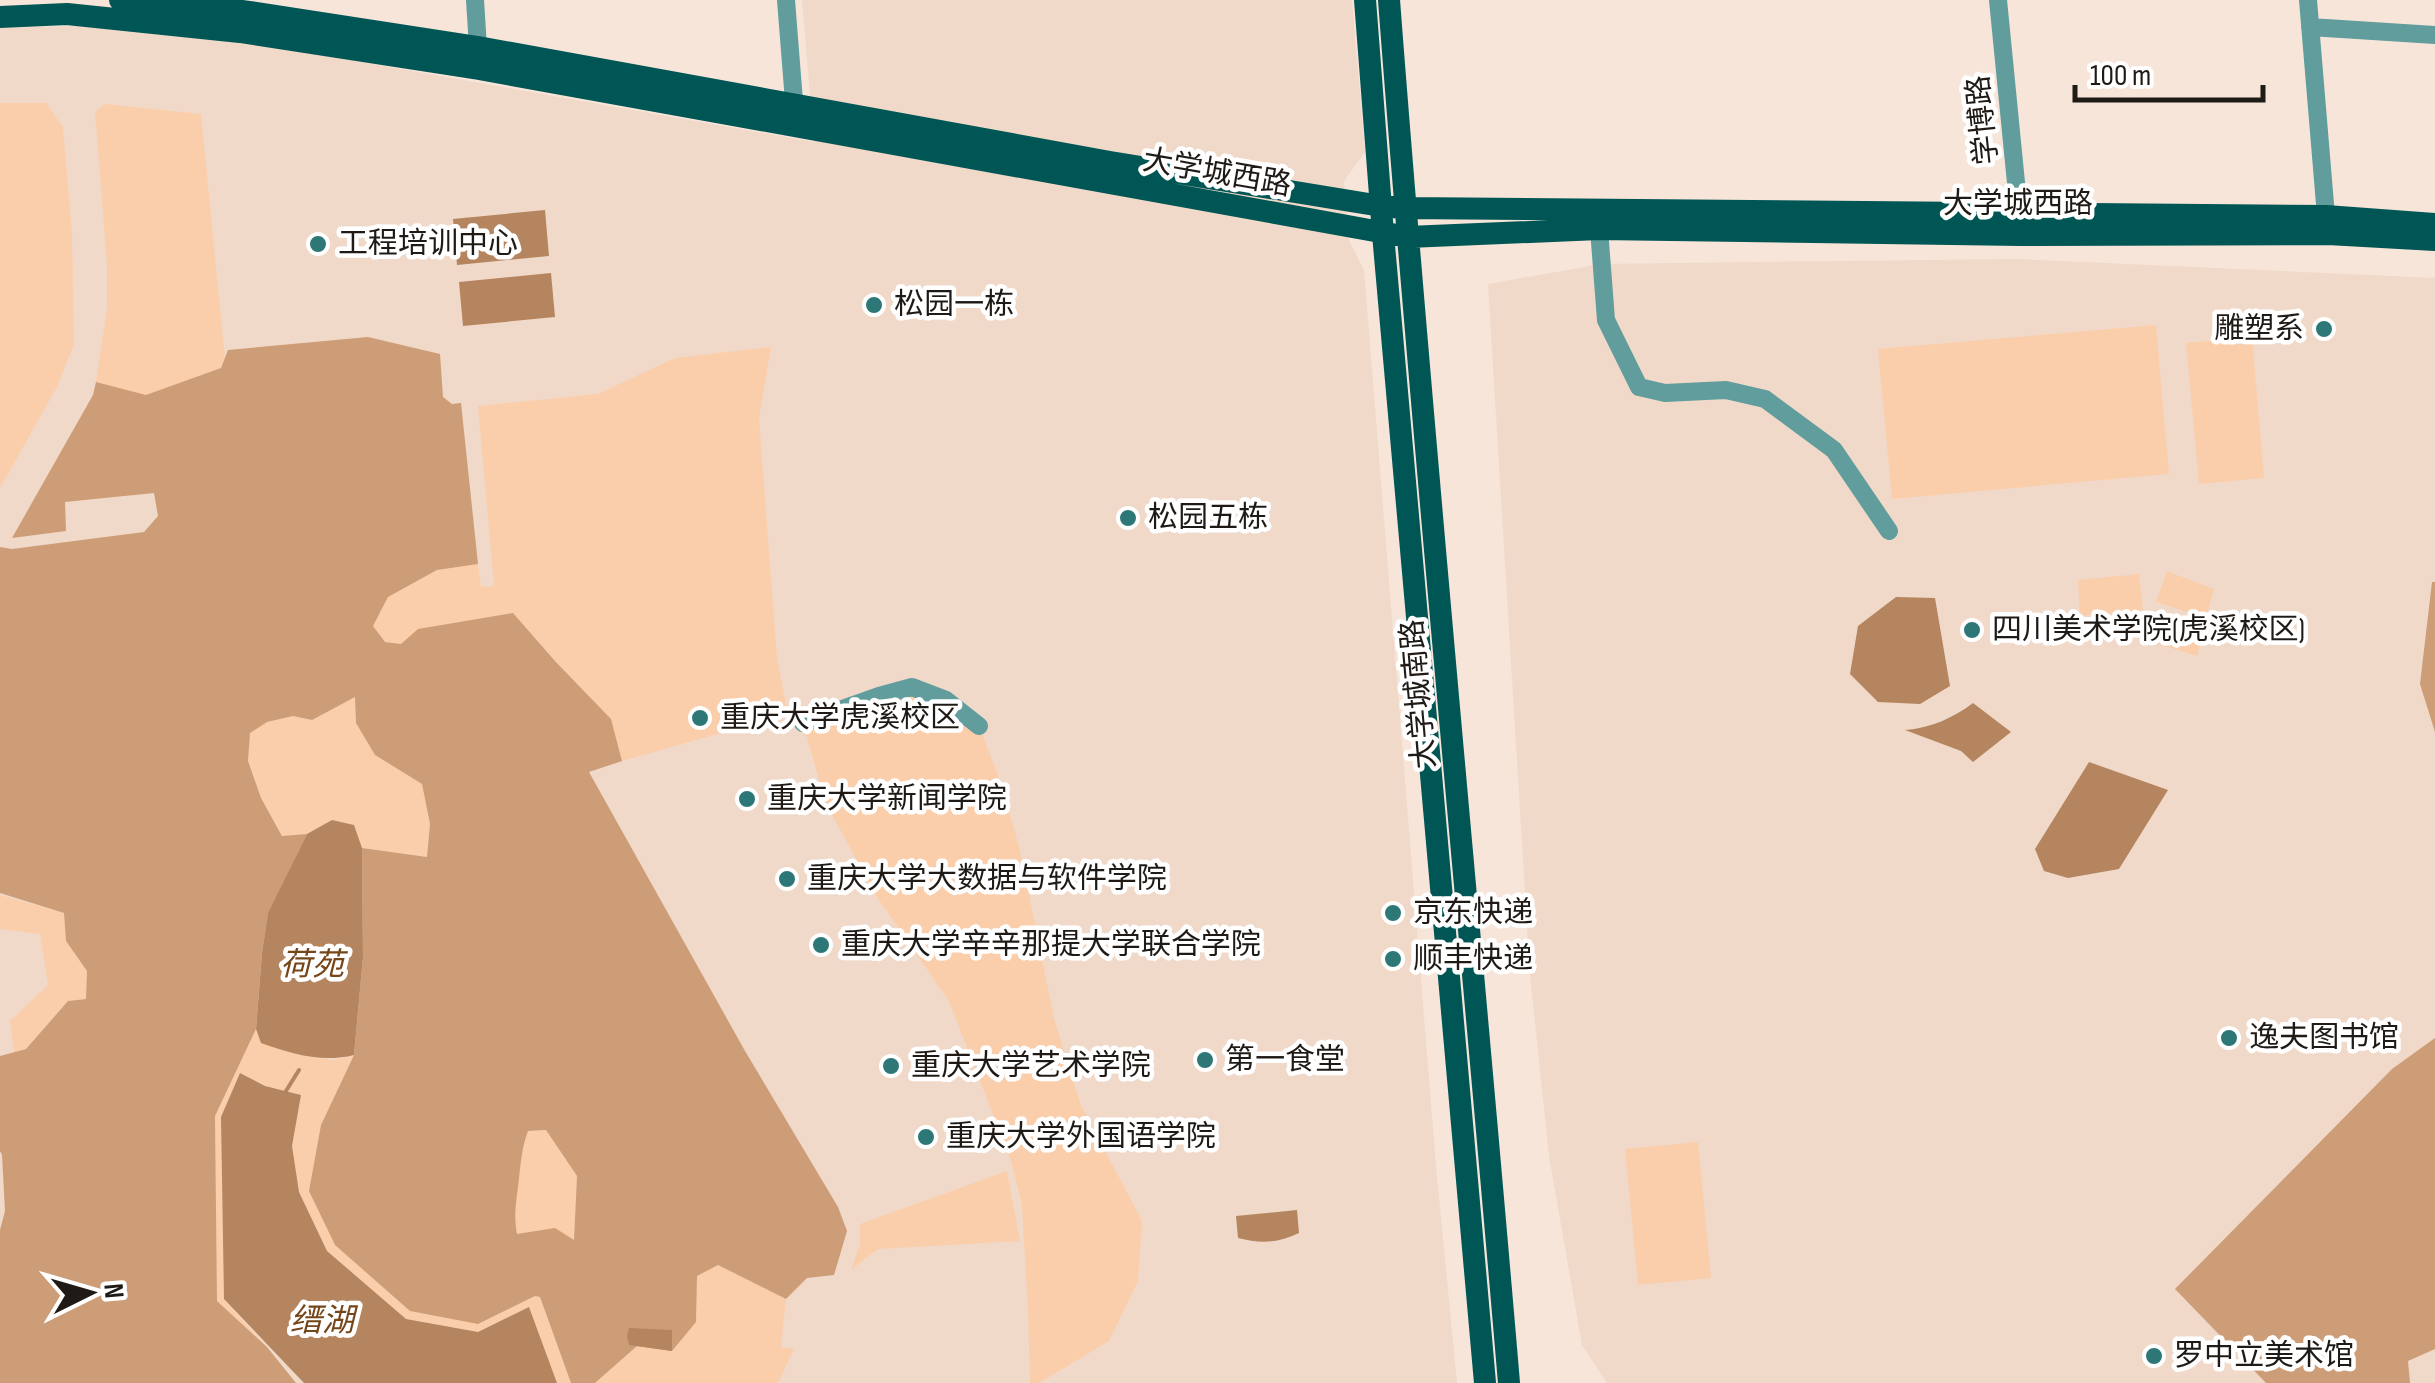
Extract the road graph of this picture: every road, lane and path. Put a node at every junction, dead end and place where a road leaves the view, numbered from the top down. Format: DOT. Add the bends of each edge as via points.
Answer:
graph roads {
  1 [pos="120,0"];
  2 [pos="475,0"];
  3 [pos="786,0"];
  4 [pos="1365,0"];
  5 [pos="1389,0"];
  6 [pos="1998,0"];
  7 [pos="2308,0"];
  8 [pos="67,7"];
  9 [pos="0,17"];
  10 [pos="2310,27"];
  11 [pos="2435,34"];
  12 [pos="478,47"];
  13 [pos="795,117"];
  14 [pos="1393,207"];
  15 [pos="2435,224"];
  16 [pos="2020,225"];
  17 [pos="2327,225"];
  18 [pos="1598,229"];
  19 [pos="1383,234"];
  20 [pos="1408,237"];
  21 [pos="2435,240"];
  22 [pos="1890,532"];
  23 [pos="804,723"];
  24 [pos="979,726"];
  25 [pos="1484,1383"];
  26 [pos="1508,1383"];
  1 -- 12 [label="main road, 大学城西路" via="243,11"];
  2 -- 12 [label="street"];
  3 -- 13 [label="street"];
  4 -- 14 [label="main road, 大学城南路"];
  5 -- 14 [label="main road, 大学城南路"];
  6 -- 16 [label="street, 学博路"];
  7 -- 10 [label="street"];
  8 -- 9 [label="main road, 大学城西路"];
  8 -- 13 [label="main road, 大学城西路"];
  10 -- 11 [label="street"];
  10 -- 17 [label="street"];
  12 -- 13 [label="main road, 大学城西路"];
  13 -- 14 [label="main road, 大学城西路"];
  13 -- 19 [label="main road, 大学城西路"];
  14 -- 16 [label="main road, 大学城西路"];
  14 -- 19 [label="main road, 大学城南路"];
  14 -- 20 [label="main road, 大学城南路"];
  15 -- 17 [label="main road, 大学城西路"];
  16 -- 17 [label="main road, 大学城西路"];
  16 -- 18 [label="main road, 大学城西路"];
  17 -- 21 [label="main road, 大学城西路"];
  18 -- 20 [label="main road, 大学城西路"];
  18 -- 22 [label="street" via="1606,320 1639,386 1765,399 1834,450"];
  19 -- 20 [label="main road, 大学城西路"];
  19 -- 25 [label="main road, 大学城南路"];
  20 -- 26 [label="main road, 大学城南路"];
  23 -- 24 [label="street" via="912,688 946,700"];
}
